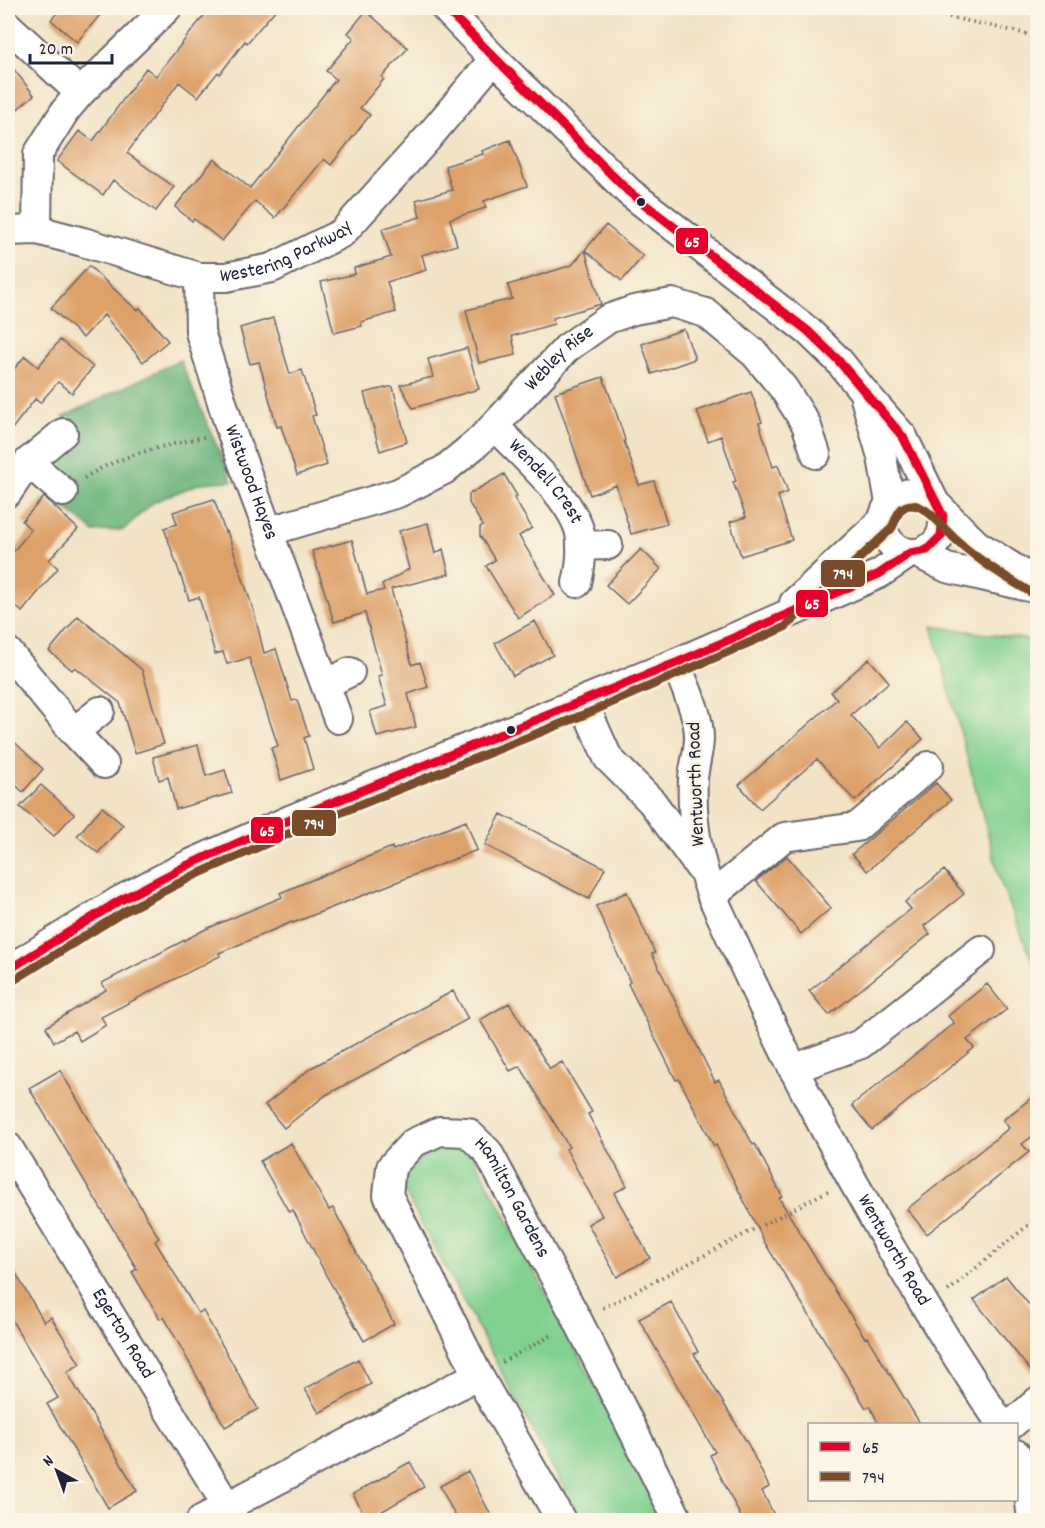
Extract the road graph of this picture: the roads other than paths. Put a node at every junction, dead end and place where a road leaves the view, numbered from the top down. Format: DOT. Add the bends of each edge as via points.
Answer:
graph roads {
  1 [pos="167,8"];
  2 [pos="445,8"];
  3 [pos="8,26"];
  4 [pos="494,59"];
  5 [pos="80,93"];
  6 [pos="36,230"];
  7 [pos="8,231"];
  8 [pos="200,278"];
  9 [pos="862,391"];
  10 [pos="494,426"];
  11 [pos="63,433"];
  12 [pos="816,454"];
  13 [pos="28,462"];
  14 [pos="8,492"];
  15 [pos="63,492"];
  16 [pos="937,504"];
  17 [pos="886,512"];
  18 [pos="270,531"];
  19 [pos="914,553"];
  20 [pos="577,583"];
  21 [pos="1038,583"];
  22 [pos="1038,589"];
  23 [pos="779,617"];
  24 [pos="8,652"];
  25 [pos="676,663"];
  26 [pos="583,702"];
  27 [pos="100,711"];
  28 [pos="338,719"];
  29 [pos="74,732"];
  30 [pos="104,764"];
  31 [pos="929,765"];
  32 [pos="707,884"];
  33 [pos="981,950"];
  34 [pos="8,970"];
  35 [pos="794,1070"];
  36 [pos="8,1147"];
  37 [pos="478,1375"];
  38 [pos="1038,1401"];
  39 [pos="1000,1423"];
  40 [pos="1014,1423"];
  41 [pos="1018,1457"];
  42 [pos="231,1513"];
  43 [pos="201,1521"];
  44 [pos="561,1521"];
  45 [pos="674,1521"];
  46 [pos="1032,1521"];
  1 -- 5 [label="street"];
  2 -- 4 [label="street"];
  3 -- 5 [label="street"];
  4 -- 8 [label="street, Westering Parkway" via="342,233 272,268"];
  4 -- 9 [label="street" via="629,192 808,331"];
  5 -- 6 [label="street" via="38,154"];
  6 -- 7 [label="street, Westering Parkway"];
  6 -- 8 [label="street, Westering Parkway"];
  8 -- 18 [label="street, Wistwood Hayes" via="200,332 231,431"];
  9 -- 16 [label="street" via="903,436"];
  9 -- 17 [label="street" via="882,457"];
  10 -- 12 [label="street, Webley Rise" via="567,348 608,320 672,303 706,313 755,354 806,424"];
  10 -- 18 [label="street, Webley Rise" via="444,470 398,494"];
  10 -- 20 [label="street, Wendell Crest" via="560,494 579,531 595,546 582,561"];
  11 -- 13 [label="street"];
  13 -- 14 [label="street"];
  13 -- 15 [label="street"];
  16 -- 17 [label="street" via="923,494 911,493 899,496"];
  16 -- 19 [label="street" via="943,516 940,536 935,544"];
  16 -- 21 [label="street" via="976,543"];
  17 -- 19 [label="street" via="884,532 890,542 899,550"];
  17 -- 23 [label="street"];
  18 -- 28 [label="street, Wistwood Hayes" via="338,678"];
  19 -- 22 [label="street" via="947,568"];
  19 -- 23 [label="street" via="879,574"];
  23 -- 25 [label="street"];
  24 -- 29 [label="street"];
  25 -- 26 [label="street"];
  25 -- 32 [label="street, Wentworth Road" via="695,713 699,738 693,778 694,819"];
  26 -- 32 [label="street, Wentworth Road" via="608,758 652,802"];
  26 -- 34 [label="street" via="188,865 119,901"];
  27 -- 29 [label="street"];
  29 -- 30 [label="street"];
  31 -- 32 [label="street" via="857,827 784,837"];
  32 -- 35 [label="street, Wentworth Road"];
  33 -- 35 [label="street" via="861,1044"];
  35 -- 39 [label="street, Wentworth Road" via="927,1309"];
  36 -- 42 [label="street, Egerton Road"];
  37 -- 42 [label="street"];
  37 -- 44 [label="street, Hamilton Gardens"];
  37 -- 45 [label="street, Hamilton Gardens" via="388,1195 391,1167 413,1143 440,1131 467,1132 488,1152 578,1321 676,1516"];
  38 -- 40 [label="street"];
  41 -- 46 [label="street"];
  42 -- 43 [label="street"];
}
